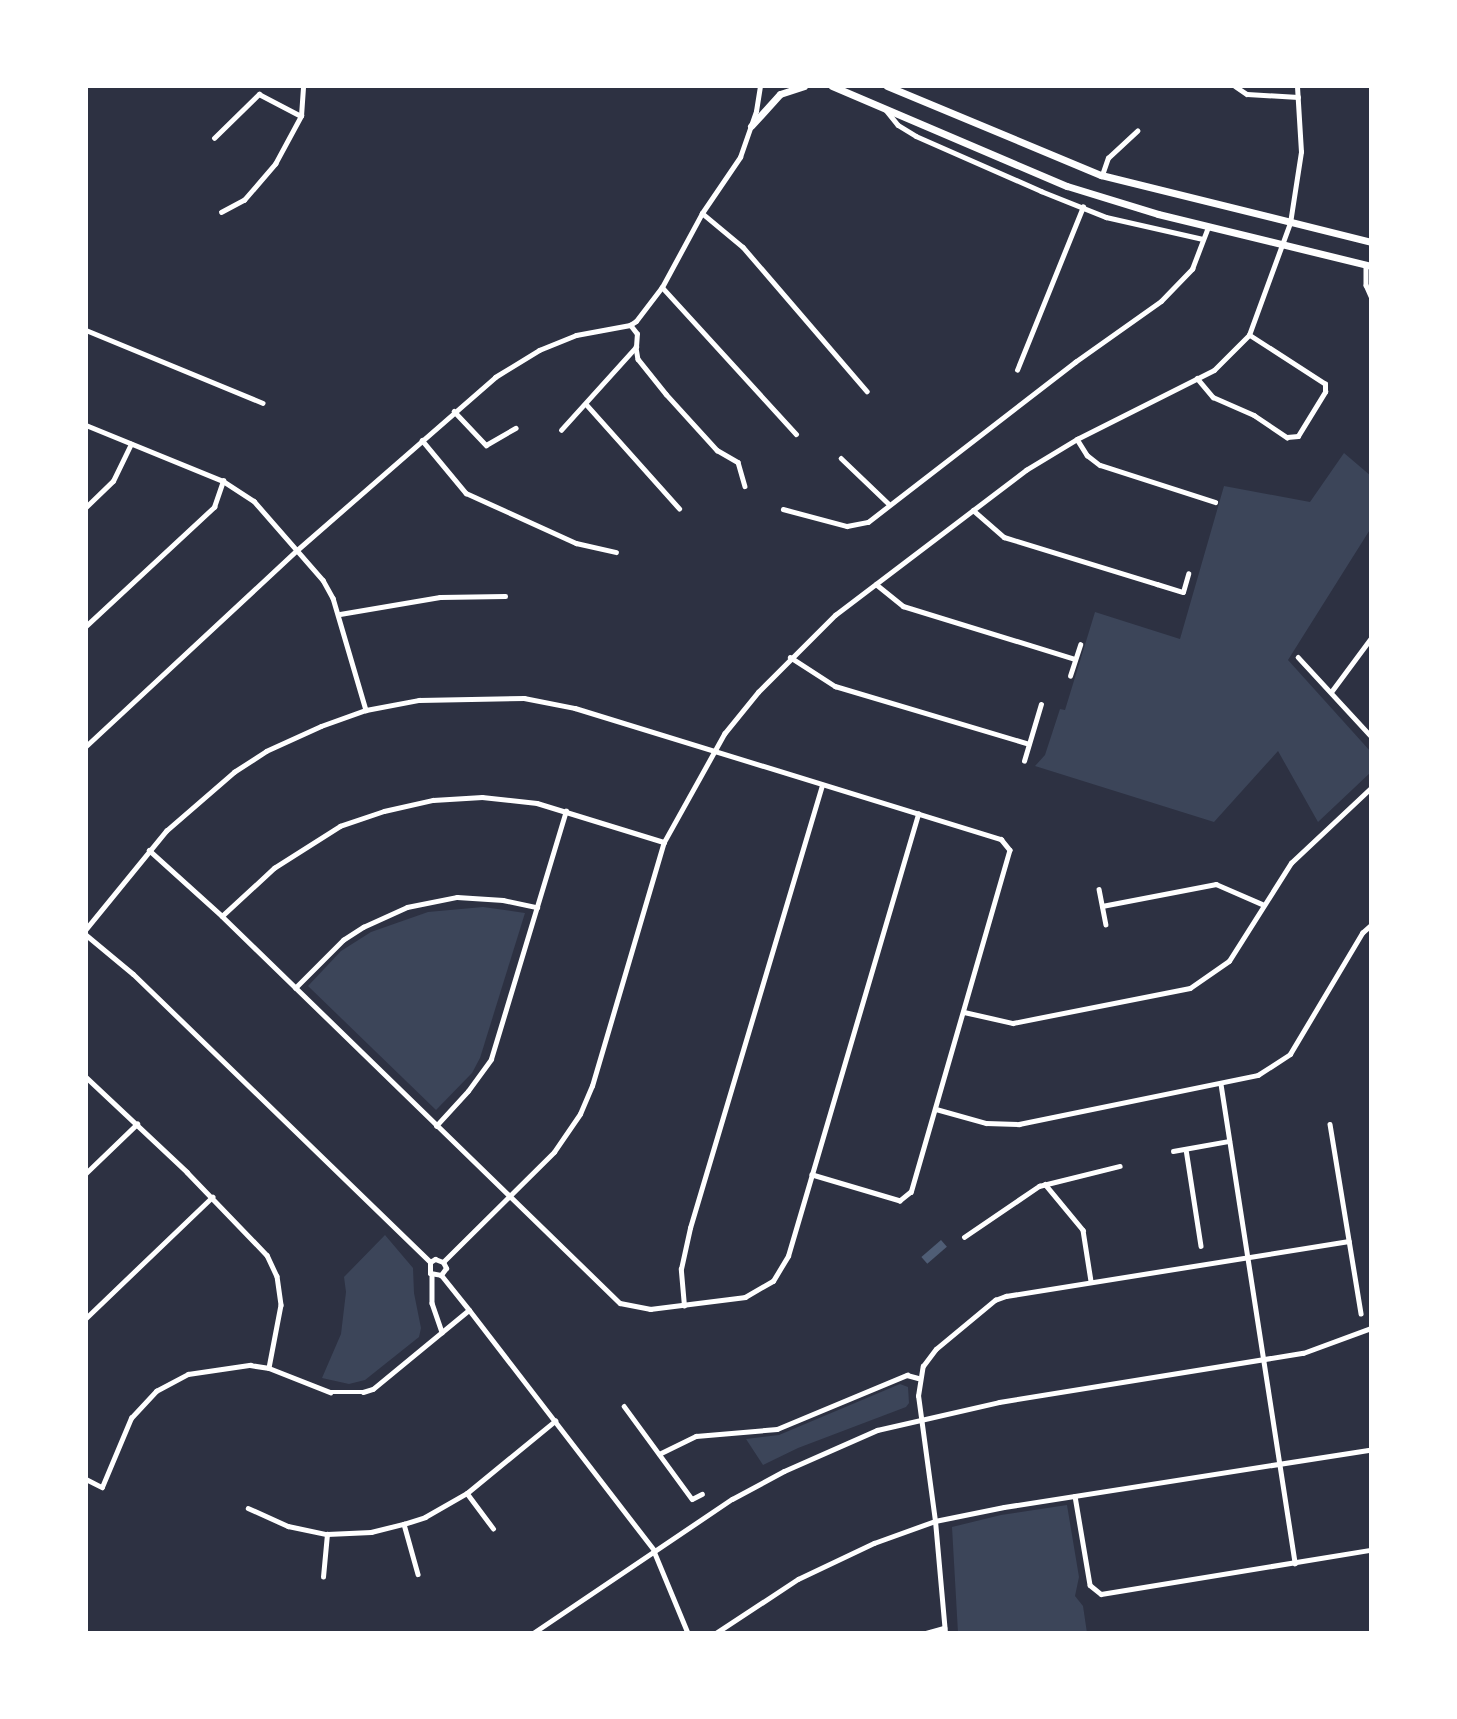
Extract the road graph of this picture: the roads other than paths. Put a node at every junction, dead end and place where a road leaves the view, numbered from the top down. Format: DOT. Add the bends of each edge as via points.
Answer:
graph roads {
  1 [pos="303,86"];
  2 [pos="760,86"];
  3 [pos="804,86"];
  4 [pos="832,86"];
  5 [pos="887,86"];
  6 [pos="1235,86"];
  7 [pos="1297,86"];
  8 [pos="1298,97"];
  9 [pos="886,109"];
  10 [pos="302,116"];
  11 [pos="751,127"];
  12 [pos="1137,131"];
  13 [pos="214,138"];
  14 [pos="1101,176"];
  15 [pos="1083,207"];
  16 [pos="221,212"];
  17 [pos="702,214"];
  18 [pos="1290,223"];
  19 [pos="1208,227"];
  20 [pos="1203,239"];
  21 [pos="1371,242"];
  22 [pos="1283,245"];
  23 [pos="1369,266"];
  24 [pos="662,287"];
  25 [pos="1371,296"];
  26 [pos="630,325"];
  27 [pos="86,330"];
  28 [pos="1248,335"];
  29 [pos="636,347"];
  30 [pos="1017,370"];
  31 [pos="1197,378"];
  32 [pos="867,391"];
  33 [pos="263,403"];
  34 [pos="586,404"];
  35 [pos="454,411"];
  36 [pos="86,425"];
  37 [pos="516,428"];
  38 [pos="561,430"];
  39 [pos="796,434"];
  40 [pos="422,439"];
  41 [pos="1077,439"];
  42 [pos="131,444"];
  43 [pos="841,458"];
  44 [pos="223,481"];
  45 [pos="745,486"];
  46 [pos="1215,502"];
  47 [pos="888,503"];
  48 [pos="86,507"];
  49 [pos="679,508"];
  50 [pos="783,509"];
  51 [pos="973,510"];
  52 [pos="297,550"];
  53 [pos="615,552"];
  54 [pos="1188,574"];
  55 [pos="876,584"];
  56 [pos="505,596"];
  57 [pos="340,614"];
  58 [pos="86,626"];
  59 [pos="1371,638"];
  60 [pos="1080,645"];
  61 [pos="790,657"];
  62 [pos="1298,657"];
  63 [pos="1075,659"];
  64 [pos="1070,676"];
  65 [pos="1331,692"];
  66 [pos="1041,704"];
  67 [pos="366,710"];
  68 [pos="1371,736"];
  69 [pos="1029,744"];
  70 [pos="86,746"];
  71 [pos="714,750"];
  72 [pos="1024,761"];
  73 [pos="822,785"];
  74 [pos="1371,788"];
  75 [pos="566,811"];
  76 [pos="918,814"];
  77 [pos="664,842"];
  78 [pos="149,850"];
  79 [pos="1099,889"];
  80 [pos="1262,904"];
  81 [pos="1102,906"];
  82 [pos="537,907"];
  83 [pos="222,916"];
  84 [pos="1106,924"];
  85 [pos="1371,925"];
  86 [pos="86,929"];
  87 [pos="86,935"];
  88 [pos="295,988"];
  89 [pos="964,1012"];
  90 [pos="86,1077"];
  91 [pos="1221,1084"];
  92 [pos="936,1109"];
  93 [pos="137,1124"];
  94 [pos="1330,1125"];
  95 [pos="436,1126"];
  96 [pos="1229,1141"];
  97 [pos="1186,1149"];
  98 [pos="1173,1151"];
  99 [pos="1120,1166"];
  100 [pos="86,1173"];
  101 [pos="812,1175"];
  102 [pos="1045,1184"];
  103 [pos="212,1197"];
  104 [pos="510,1199"];
  105 [pos="964,1237"];
  106 [pos="1349,1241"];
  107 [pos="1201,1246"];
  108 [pos="1248,1258"];
  109 [pos="430,1262"];
  110 [pos="443,1262"];
  111 [pos="432,1275"];
  112 [pos="441,1275"];
  113 [pos="1091,1281"];
  114 [pos="684,1306"];
  115 [pos="469,1310"];
  116 [pos="1361,1313"];
  117 [pos="86,1318"];
  118 [pos="1371,1328"];
  119 [pos="442,1332"];
  120 [pos="1263,1361"];
  121 [pos="269,1367"];
  122 [pos="919,1378"];
  123 [pos="624,1406"];
  124 [pos="920,1418"];
  125 [pos="555,1421"];
  126 [pos="1370,1450"];
  127 [pos="659,1454"];
  128 [pos="1279,1462"];
  129 [pos="86,1479"];
  130 [pos="467,1493"];
  131 [pos="702,1494"];
  132 [pos="1075,1496"];
  133 [pos="248,1508"];
  134 [pos="935,1521"];
  135 [pos="404,1524"];
  136 [pos="493,1528"];
  137 [pos="327,1534"];
  138 [pos="654,1550"];
  139 [pos="1371,1550"];
  140 [pos="1295,1563"];
  141 [pos="418,1574"];
  142 [pos="323,1577"];
  143 [pos="945,1630"];
  144 [pos="534,1633"];
  145 [pos="688,1633"];
  146 [pos="716,1633"];
  147 [pos="926,1633"];
  1 -- 10 [label="street"];
  2 -- 11 [label="street"];
  3 -- 11 [label="main road" via="780,94"];
  4 -- 9 [label="main road"];
  5 -- 14 [label="main road"];
  6 -- 8 [label="street" via="1247,94"];
  7 -- 8 [label="street"];
  8 -- 18 [label="street" via="1301,152"];
  9 -- 15 [label="street" via="898,125 916,136"];
  9 -- 19 [label="main road" via="1067,186"];
  10 -- 13 [label="street" via="259,94"];
  10 -- 16 [label="street" via="275,164 244,200"];
  11 -- 17 [label="street" via="740,157"];
  12 -- 14 [label="street" via="1108,158"];
  14 -- 18 [label="main road"];
  15 -- 20 [label="street" via="1133,224"];
  15 -- 30 [label="street"];
  17 -- 24 [label="street"];
  17 -- 32 [label="street" via="743,247"];
  18 -- 21 [label="main road"];
  18 -- 22 [label="street"];
  19 -- 20 [label="street"];
  19 -- 22 [label="main road"];
  20 -- 47 [label="street" via="1192,270 1161,301"];
  22 -- 23 [label="main road"];
  22 -- 28 [label="street"];
  23 -- 25 [label="street" via="1366,285"];
  24 -- 26 [label="street" via="646,312"];
  24 -- 39 [label="street"];
  26 -- 29 [label="street" via="637,334"];
  26 -- 35 [label="street" via="576,335 540,350 495,377"];
  27 -- 33 [label="street"];
  28 -- 31 [label="street" via="1223,363"];
  28 -- 31 [label="street" via="1325,384 1325,392 1298,436 1287,437 1254,415 1213,397"];
  29 -- 34 [label="street"];
  29 -- 45 [label="street" via="639,359 666,394 717,450 738,461"];
  31 -- 41 [label="street"];
  34 -- 38 [label="street"];
  34 -- 49 [label="street"];
  35 -- 37 [label="street" via="486,445"];
  35 -- 40 [label="street"];
  36 -- 42 [label="street"];
  40 -- 52 [label="street"];
  40 -- 53 [label="street" via="466,493 576,543"];
  41 -- 46 [label="street" via="1100,465"];
  41 -- 51 [label="street"];
  42 -- 44 [label="street"];
  42 -- 48 [label="street" via="113,481"];
  43 -- 47 [label="street"];
  44 -- 52 [label="street" via="254,501"];
  44 -- 58 [label="street" via="214,507"];
  47 -- 50 [label="street" via="868,522 847,526"];
  51 -- 54 [label="street" via="1004,537 1183,592"];
  51 -- 55 [label="street"];
  52 -- 57 [label="street" via="323,580"];
  52 -- 70 [label="street"];
  55 -- 61 [label="street"];
  55 -- 63 [label="street" via="903,606"];
  56 -- 57 [label="street" via="440,597"];
  57 -- 67 [label="street"];
  59 -- 65 [label="street"];
  60 -- 63 [label="street"];
  61 -- 69 [label="street" via="835,685"];
  61 -- 71 [label="street"];
  62 -- 65 [label="street"];
  63 -- 64 [label="street"];
  65 -- 68 [label="street"];
  66 -- 69 [label="street"];
  67 -- 71 [label="street" via="419,699 524,698 575,708"];
  67 -- 78 [label="street" via="267,751 209,792"];
  69 -- 72 [label="street"];
  71 -- 73 [label="street"];
  71 -- 77 [label="street"];
  73 -- 76 [label="street"];
  73 -- 114 [label="street" via="690,1228 681,1269"];
  74 -- 80 [label="street" via="1291,863"];
  75 -- 77 [label="street"];
  75 -- 82 [label="street"];
  75 -- 83 [label="street" via="512,800 457,797 384,811 340,826 295,853"];
  76 -- 89 [label="street" via="1007,843 1010,850"];
  76 -- 101 [label="street"];
  77 -- 104 [label="street" via="580,1114 554,1152"];
  78 -- 83 [label="street"];
  78 -- 86 [label="street"];
  79 -- 81 [label="street"];
  80 -- 81 [label="street" via="1216,884"];
  80 -- 89 [label="street" via="1229,961 1190,988 1013,1023"];
  81 -- 84 [label="street"];
  82 -- 88 [label="street" via="467,897 407,907 343,940"];
  82 -- 95 [label="street" via="491,1059"];
  83 -- 88 [label="street"];
  85 -- 91 [label="street" via="1290,1054 1258,1075"];
  87 -- 109 [label="street" via="133,974"];
  88 -- 95 [label="street"];
  89 -- 92 [label="street"];
  90 -- 93 [label="street"];
  91 -- 92 [label="street" via="1019,1124 986,1123"];
  91 -- 96 [label="street"];
  92 -- 101 [label="street" via="912,1192 900,1201"];
  93 -- 100 [label="street"];
  93 -- 103 [label="street"];
  94 -- 106 [label="street"];
  95 -- 104 [label="street"];
  96 -- 97 [label="street"];
  96 -- 108 [label="street"];
  97 -- 98 [label="street"];
  97 -- 107 [label="street"];
  99 -- 102 [label="street"];
  101 -- 114 [label="street" via="788,1256 773,1281 745,1297"];
  102 -- 105 [label="street"];
  102 -- 113 [label="street" via="1083,1230"];
  103 -- 117 [label="street"];
  103 -- 121 [label="street" via="261,1245 277,1276 281,1305"];
  104 -- 110 [label="street"];
  104 -- 114 [label="street" via="620,1303 650,1309"];
  106 -- 108 [label="street"];
  106 -- 116 [label="street"];
  108 -- 113 [label="street"];
  108 -- 120 [label="street"];
  109 -- 110 [label="street"];
  109 -- 111 [label="street"];
  110 -- 112 [label="street" via="446,1268"];
  111 -- 112 [label="street"];
  111 -- 119 [label="street" via="432,1303"];
  112 -- 115 [label="street"];
  113 -- 122 [label="street" via="995,1300 929,1356"];
  115 -- 119 [label="street"];
  115 -- 125 [label="street"];
  118 -- 120 [label="street" via="1323,1348"];
  119 -- 121 [label="street" via="373,1389 363,1392 330,1392"];
  120 -- 124 [label="street"];
  120 -- 128 [label="street"];
  121 -- 129 [label="street" via="210,1368 156,1391 131,1418 102,1488"];
  122 -- 124 [label="street"];
  122 -- 127 [label="street" via="906,1375 777,1429 696,1436"];
  123 -- 127 [label="street"];
  124 -- 134 [label="street"];
  124 -- 138 [label="street" via="877,1430 760,1483"];
  125 -- 130 [label="street"];
  125 -- 138 [label="street"];
  126 -- 128 [label="street"];
  127 -- 131 [label="street" via="692,1499"];
  128 -- 132 [label="street"];
  128 -- 140 [label="street"];
  130 -- 135 [label="street"];
  130 -- 136 [label="street"];
  132 -- 134 [label="street"];
  132 -- 140 [label="street" via="1090,1585 1096,1592"];
  133 -- 137 [label="street" via="288,1526"];
  134 -- 143 [label="street"];
  134 -- 146 [label="street" via="874,1543 798,1579"];
  135 -- 137 [label="street" via="371,1532"];
  135 -- 141 [label="street"];
  137 -- 142 [label="street"];
  138 -- 144 [label="street"];
  138 -- 145 [label="street"];
  139 -- 140 [label="street"];
  143 -- 147 [label="street"];
}
